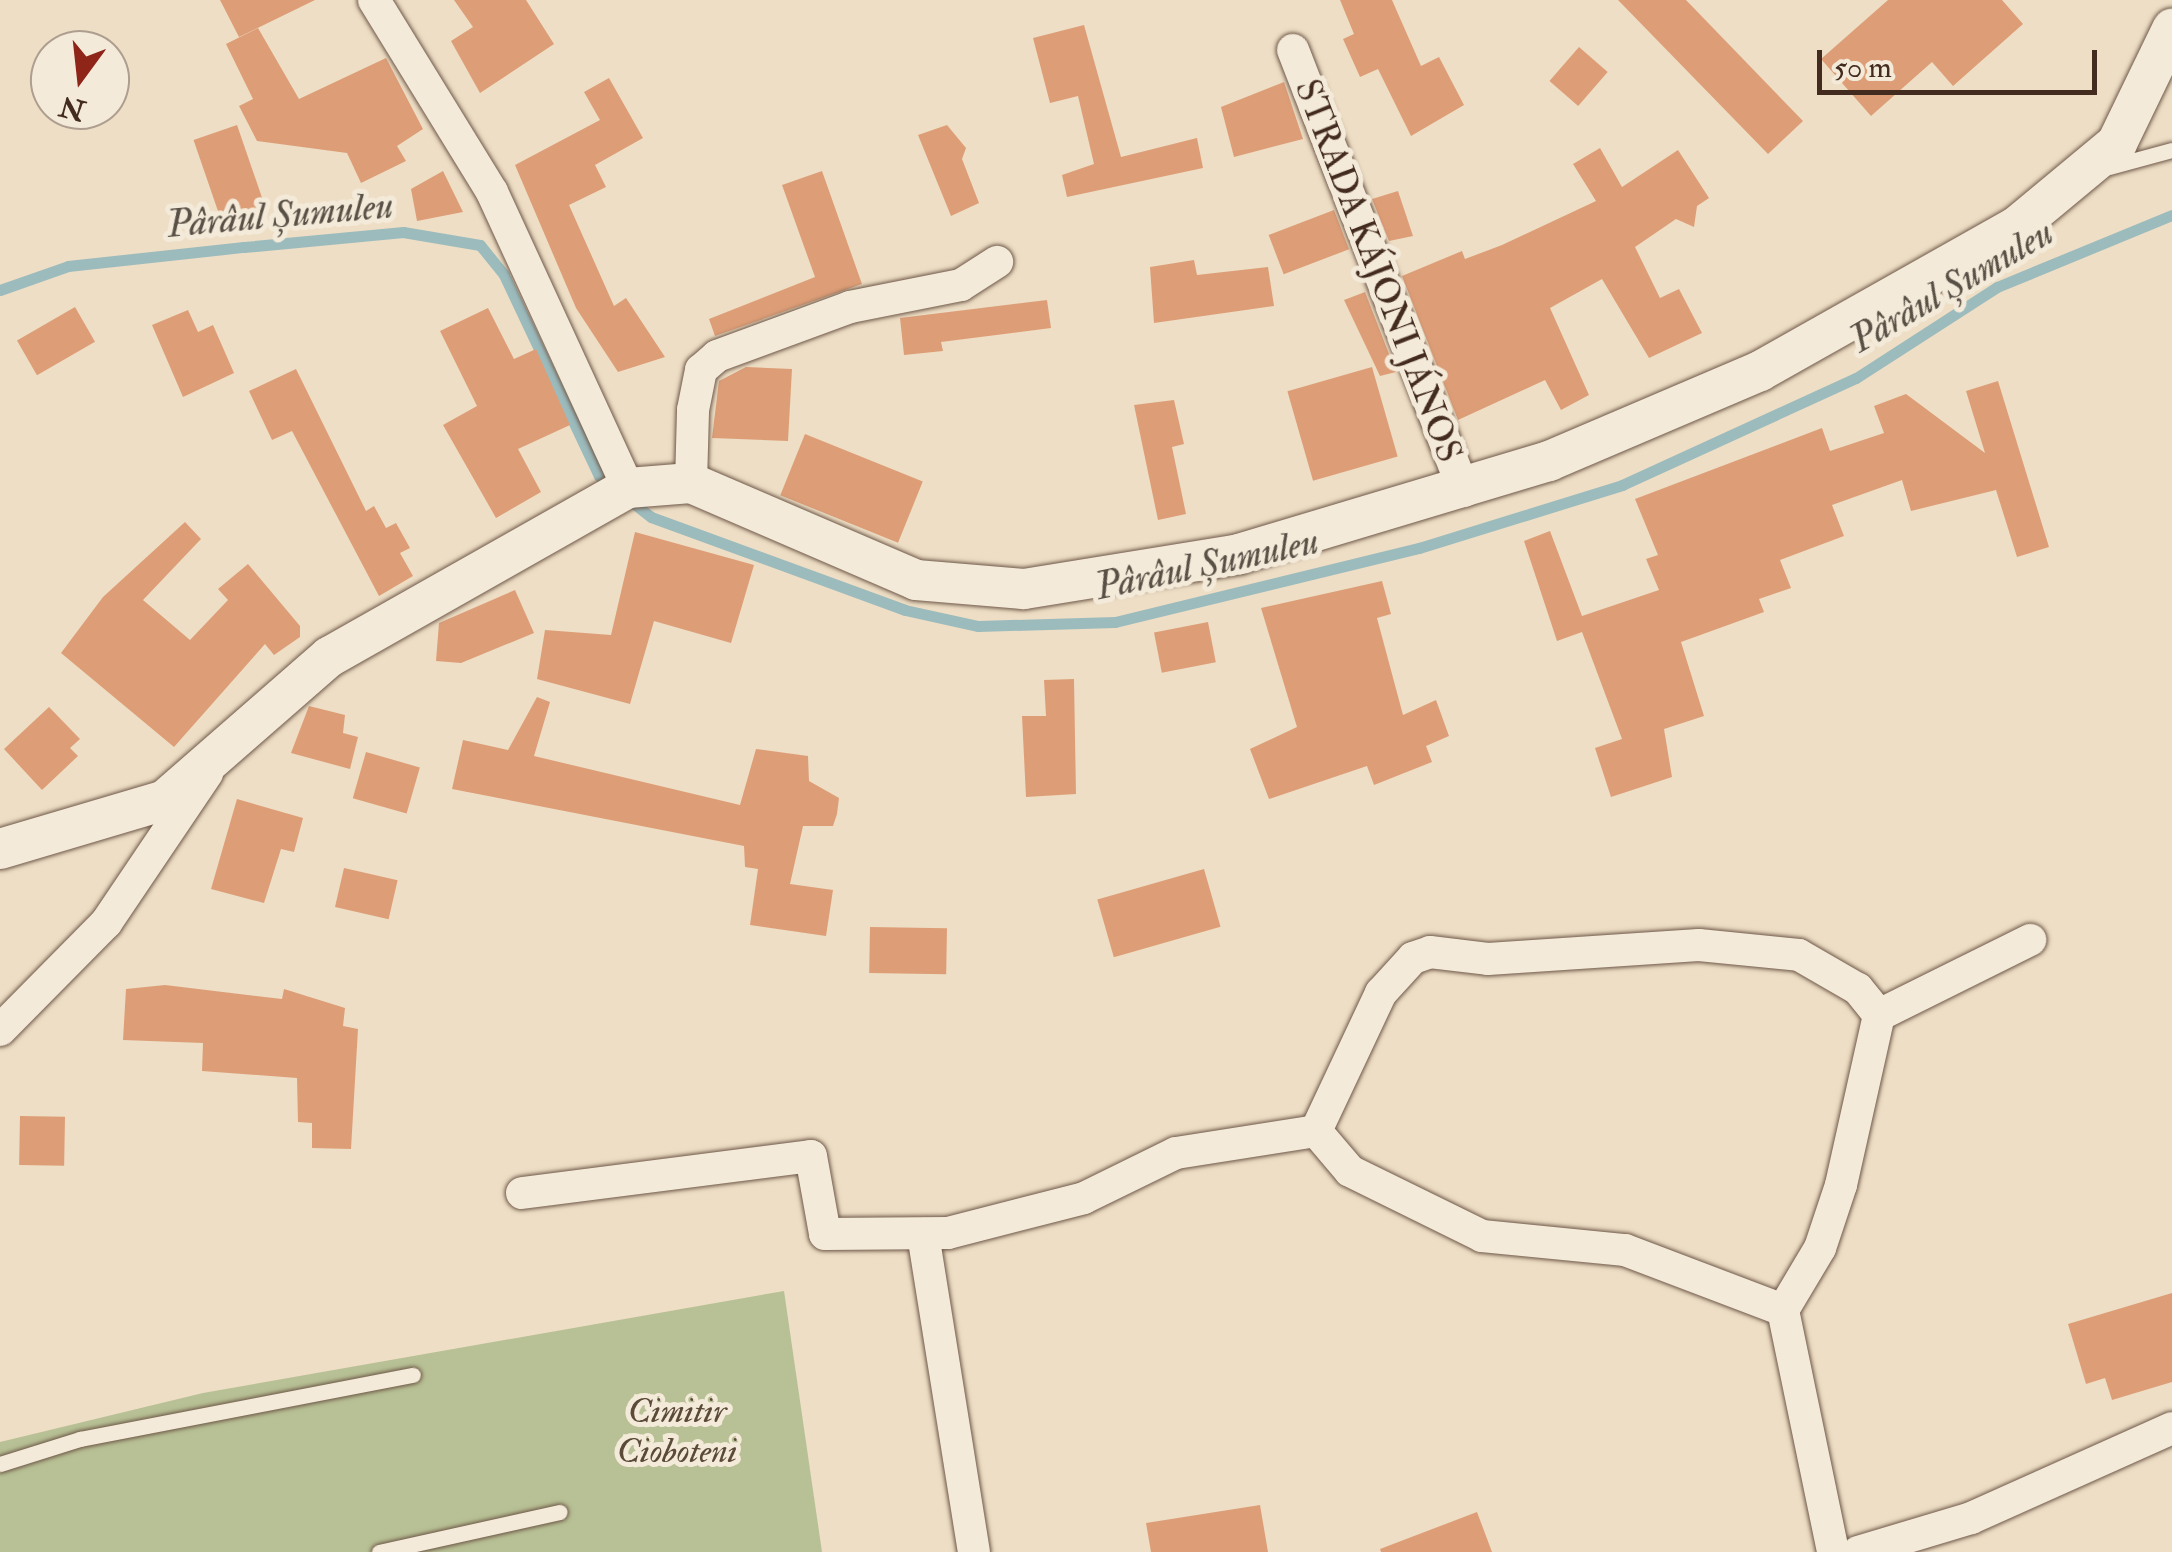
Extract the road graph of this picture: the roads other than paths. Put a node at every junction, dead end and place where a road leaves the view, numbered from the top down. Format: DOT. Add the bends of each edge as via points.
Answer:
graph roads {
  1 [pos="374,0"];
  2 [pos="2172,29"];
  3 [pos="1293,50"];
  4 [pos="2172,150"];
  5 [pos="2086,174"];
  6 [pos="997,262"];
  7 [pos="691,484"];
  8 [pos="1464,492"];
  9 [pos="619,496"];
  10 [pos="212,765"];
  11 [pos="0,849"];
  12 [pos="2030,940"];
  13 [pos="1879,1015"];
  14 [pos="0,1030"];
  15 [pos="1316,1131"];
  16 [pos="522,1193"];
  17 [pos="924,1234"];
  18 [pos="1783,1310"];
  19 [pos="413,1374"];
  20 [pos="2172,1428"];
  21 [pos="0,1464"];
  22 [pos="560,1512"];
  23 [pos="379,1552"];
  24 [pos="974,1552"];
  25 [pos="1833,1552"];
  26 [pos="1858,1552"];
  1 -- 9 [label="street" via="492,192"];
  2 -- 5 [label="street, STRADA KÁJONI JÁNOS" via="2140,108"];
  3 -- 8 [label="street, STRADA KÁJONI JÁNOS"];
  4 -- 5 [label="lane"];
  5 -- 8 [label="street, STRADA KÁJONI JÁNOS" via="1976,255 1853,323 1657,416"];
  6 -- 7 [label="street" via="961,285 850,307 717,356 701,370 692,410"];
  7 -- 8 [label="street, STRADA KÁJONI JÁNOS" via="916,580 1024,590 1239,554"];
  7 -- 9 [label="street, STRADA KÁJONI JÁNOS"];
  9 -- 10 [label="street, STRADA KÁJONI JÁNOS" via="329,657"];
  10 -- 11 [label="street, STRADA KÁJONI JÁNOS" via="165,800 118,819"];
  10 -- 14 [label="street, STRADA KÁJONI JÁNOS" via="106,923"];
  12 -- 13 [label="street"];
  13 -- 15 [label="street" via="1858,989 1799,955 1699,945 1488,959 1430,952 1413,958 1381,993"];
  13 -- 18 [label="street" via="1841,1185 1820,1248"];
  15 -- 17 [label="street" via="1176,1153 1084,1198"];
  15 -- 18 [label="street" via="1350,1171 1482,1236 1625,1250"];
  16 -- 17 [label="street" via="811,1156 825,1234"];
  17 -- 24 [label="street"];
  18 -- 25 [label="street"];
  19 -- 21 [label="lane" via="80,1439"];
  20 -- 26 [label="street" via="1971,1518"];
  22 -- 23 [label="lane"];
}
